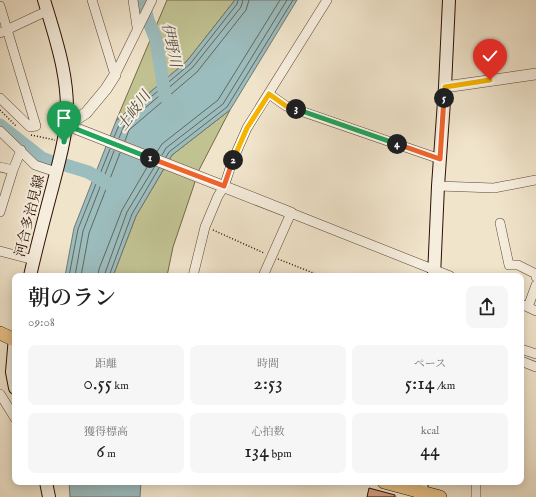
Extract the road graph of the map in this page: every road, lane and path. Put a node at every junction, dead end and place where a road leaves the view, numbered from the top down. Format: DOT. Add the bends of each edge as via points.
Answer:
graph roads {
  1 [pos="92,0"];
  2 [pos="133,0"];
  3 [pos="152,0"];
  4 [pos="327,0"];
  5 [pos="449,0"];
  6 [pos="46,5"];
  7 [pos="0,6"];
  8 [pos="137,28"];
  9 [pos="4,32"];
  10 [pos="536,74"];
  11 [pos="115,75"];
  12 [pos="445,87"];
  13 [pos="269,94"];
  14 [pos="0,98"];
  15 [pos="66,125"];
  16 [pos="0,132"];
  17 [pos="21,150"];
  18 [pos="440,159"];
  19 [pos="0,167"];
  20 [pos="13,170"];
  21 [pos="56,172"];
  22 [pos="536,180"];
  23 [pos="222,186"];
  24 [pos="438,186"];
  25 [pos="0,212"];
  26 [pos="291,213"];
  27 [pos="500,223"];
  28 [pos="205,227"];
  29 [pos="0,251"];
  30 [pos="272,257"];
  31 [pos="34,260"];
  32 [pos="31,273"];
  33 [pos="194,273"];
  34 [pos="264,273"];
  35 [pos="313,273"];
  36 [pos="434,273"];
  37 [pos="536,277"];
  38 [pos="536,285"];
  39 [pos="528,307"];
  40 [pos="0,333"];
  41 [pos="12,338"];
  42 [pos="524,350"];
  43 [pos="536,354"];
  44 [pos="524,362"];
  45 [pos="536,367"];
  46 [pos="0,394"];
  47 [pos="12,413"];
  48 [pos="47,485"];
  49 [pos="398,485"];
  50 [pos="476,485"];
  51 [pos="421,490"];
  52 [pos="49,497"];
  53 [pos="440,497"];
  54 [pos="476,497"];
  1 -- 11 [label="street"];
  2 -- 8 [label="street"];
  3 -- 8 [label="street"];
  4 -- 13 [label="street"];
  5 -- 12 [label="main road"];
  6 -- 9 [label="street"];
  6 -- 15 [label="main road, 河合多治見線" via="63,73"];
  7 -- 9 [label="street"];
  8 -- 11 [label="street"];
  9 -- 14 [label="street" via="36,126 30,127"];
  10 -- 12 [label="street"];
  11 -- 15 [label="street" via="86,113"];
  12 -- 18 [label="main road"];
  13 -- 18 [label="street" via="286,106"];
  13 -- 23 [label="street" via="247,128"];
  15 -- 21 [label="main road, 河合多治見線"];
  15 -- 23 [label="street"];
  16 -- 17 [label="street"];
  17 -- 20 [label="street"];
  17 -- 21 [label="street" via="35,165"];
  18 -- 24 [label="main road"];
  19 -- 20 [label="street"];
  20 -- 25 [label="street"];
  21 -- 31 [label="main road, 河合多治見線"];
  22 -- 24 [label="street" via="494,188"];
  23 -- 26 [label="street"];
  23 -- 28 [label="street"];
  24 -- 36 [label="main road"];
  26 -- 30 [label="street"];
  26 -- 36 [label="street"];
  27 -- 37 [label="street" via="509,265 518,265 536,274"];
  28 -- 30 [label="path"];
  28 -- 33 [label="street"];
  29 -- 31 [label="street"];
  30 -- 34 [label="street"];
  30 -- 35 [label="path"];
  31 -- 32 [label="main road, 河合多治見線"];
  38 -- 39 [label="street"];
  40 -- 41 [label="main road"];
  42 -- 43 [label="street"];
  44 -- 45 [label="street"];
  46 -- 47 [label="street"];
  48 -- 52 [label="main road"];
  49 -- 51 [label="main road"];
  50 -- 54 [label="street"];
  51 -- 53 [label="main road"];
}
